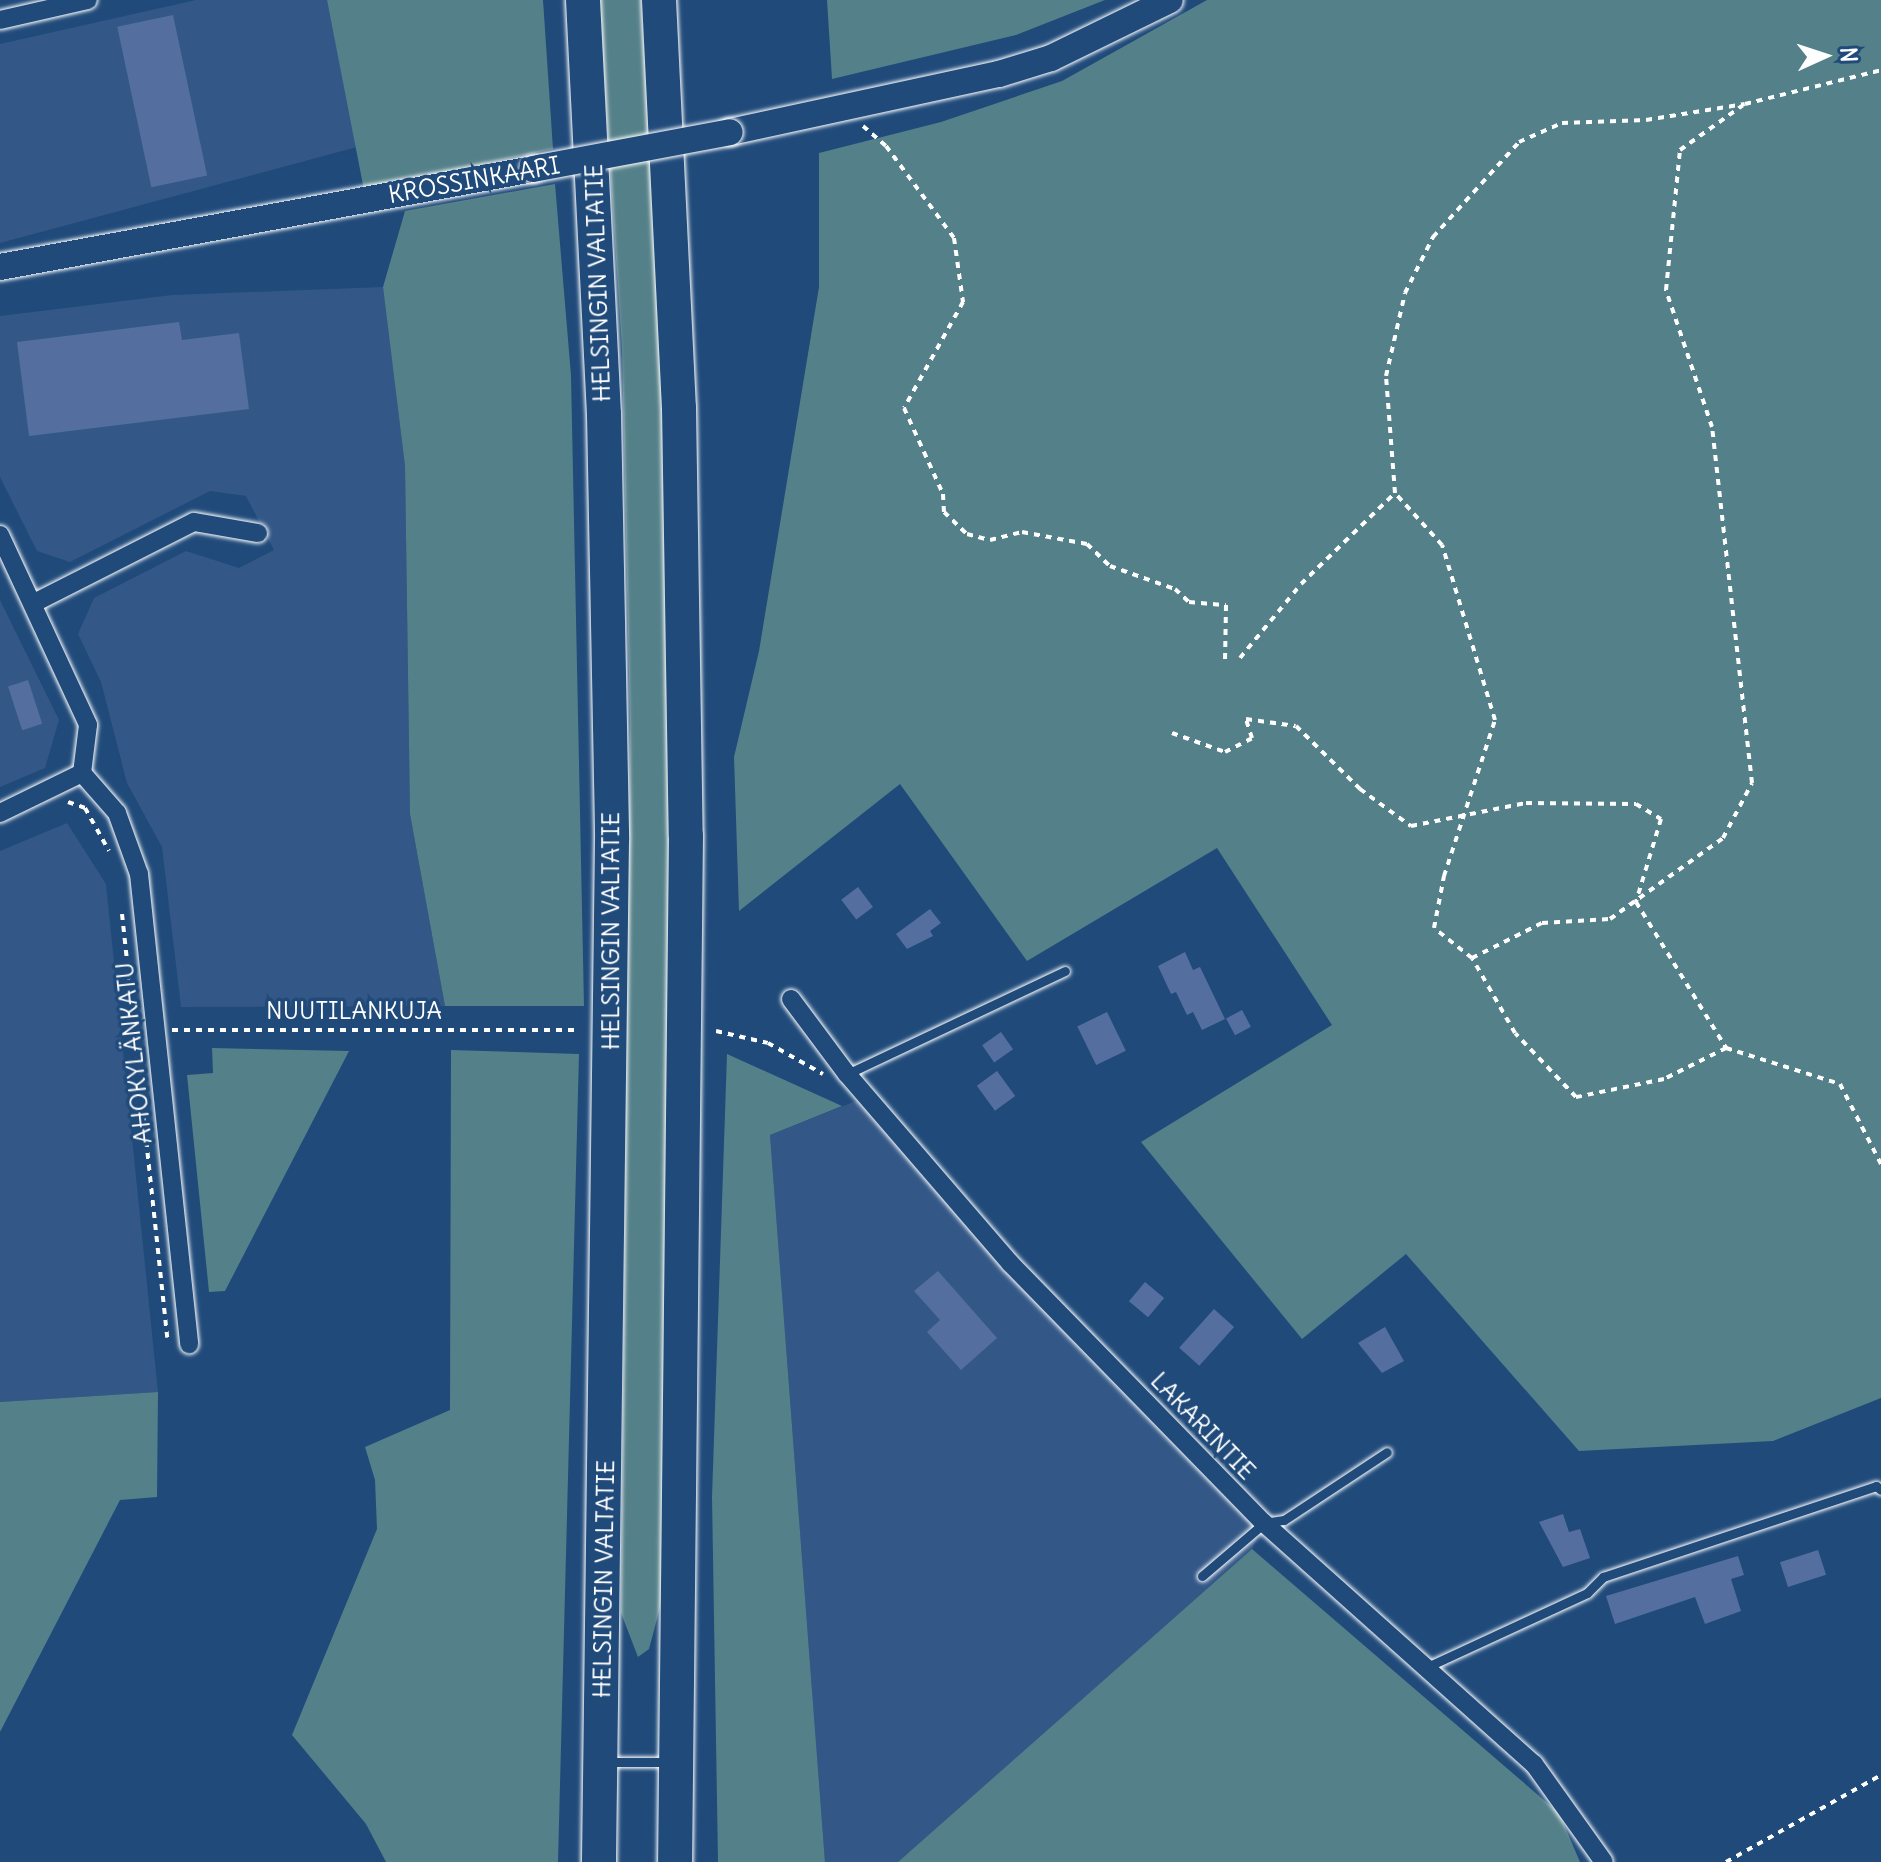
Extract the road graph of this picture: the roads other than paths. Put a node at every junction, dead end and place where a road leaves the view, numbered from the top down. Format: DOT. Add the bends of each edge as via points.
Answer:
graph roads {
  1 [pos="88,0"];
  2 [pos="583,0"];
  3 [pos="659,0"];
  4 [pos="1170,0"];
  5 [pos="0,20"];
  6 [pos="0,267"];
  7 [pos="258,533"];
  8 [pos="0,535"];
  9 [pos="34,603"];
  10 [pos="82,773"];
  11 [pos="0,813"];
  12 [pos="1065,971"];
  13 [pos="791,999"];
  14 [pos="847,1074"];
  15 [pos="189,1344"];
  16 [pos="1387,1452"];
  17 [pos="1881,1490"];
  18 [pos="1264,1523"];
  19 [pos="1202,1576"];
  20 [pos="1427,1667"];
  21 [pos="600,1762"];
  22 [pos="675,1762"];
  23 [pos="599,1862"];
  24 [pos="675,1862"];
  25 [pos="1604,1862"];
  1 -- 5 [label="street"];
  2 -- 21 [label="highway, HELSINGIN VALTATIE" via="602,355 612,840"];
  3 -- 22 [label="highway" via="679,408 686,836"];
  4 -- 6 [label="street, KROSSINKAARI, bridge" via="1051,58 846,111"];
  7 -- 9 [label="street" via="194,522"];
  8 -- 9 [label="street"];
  9 -- 10 [label="street" via="88,725"];
  10 -- 11 [label="street"];
  10 -- 15 [label="street, AHOKYLÄNKATU" via="117,813 132,845"];
  12 -- 14 [label="lane"];
  13 -- 14 [label="street, LAKARINTIE"];
  14 -- 18 [label="street, LAKARINTIE" via="1010,1263"];
  16 -- 18 [label="lane" via="1284,1520"];
  17 -- 20 [label="lane" via="1876,1486 1603,1577 1587,1593"];
  18 -- 19 [label="lane"];
  18 -- 20 [label="street, LAKARINTIE"];
  20 -- 25 [label="street, LAKARINTIE" via="1534,1764"];
  21 -- 22 [label="lane"];
  21 -- 23 [label="highway, HELSINGIN VALTATIE"];
  22 -- 24 [label="highway"];
}
